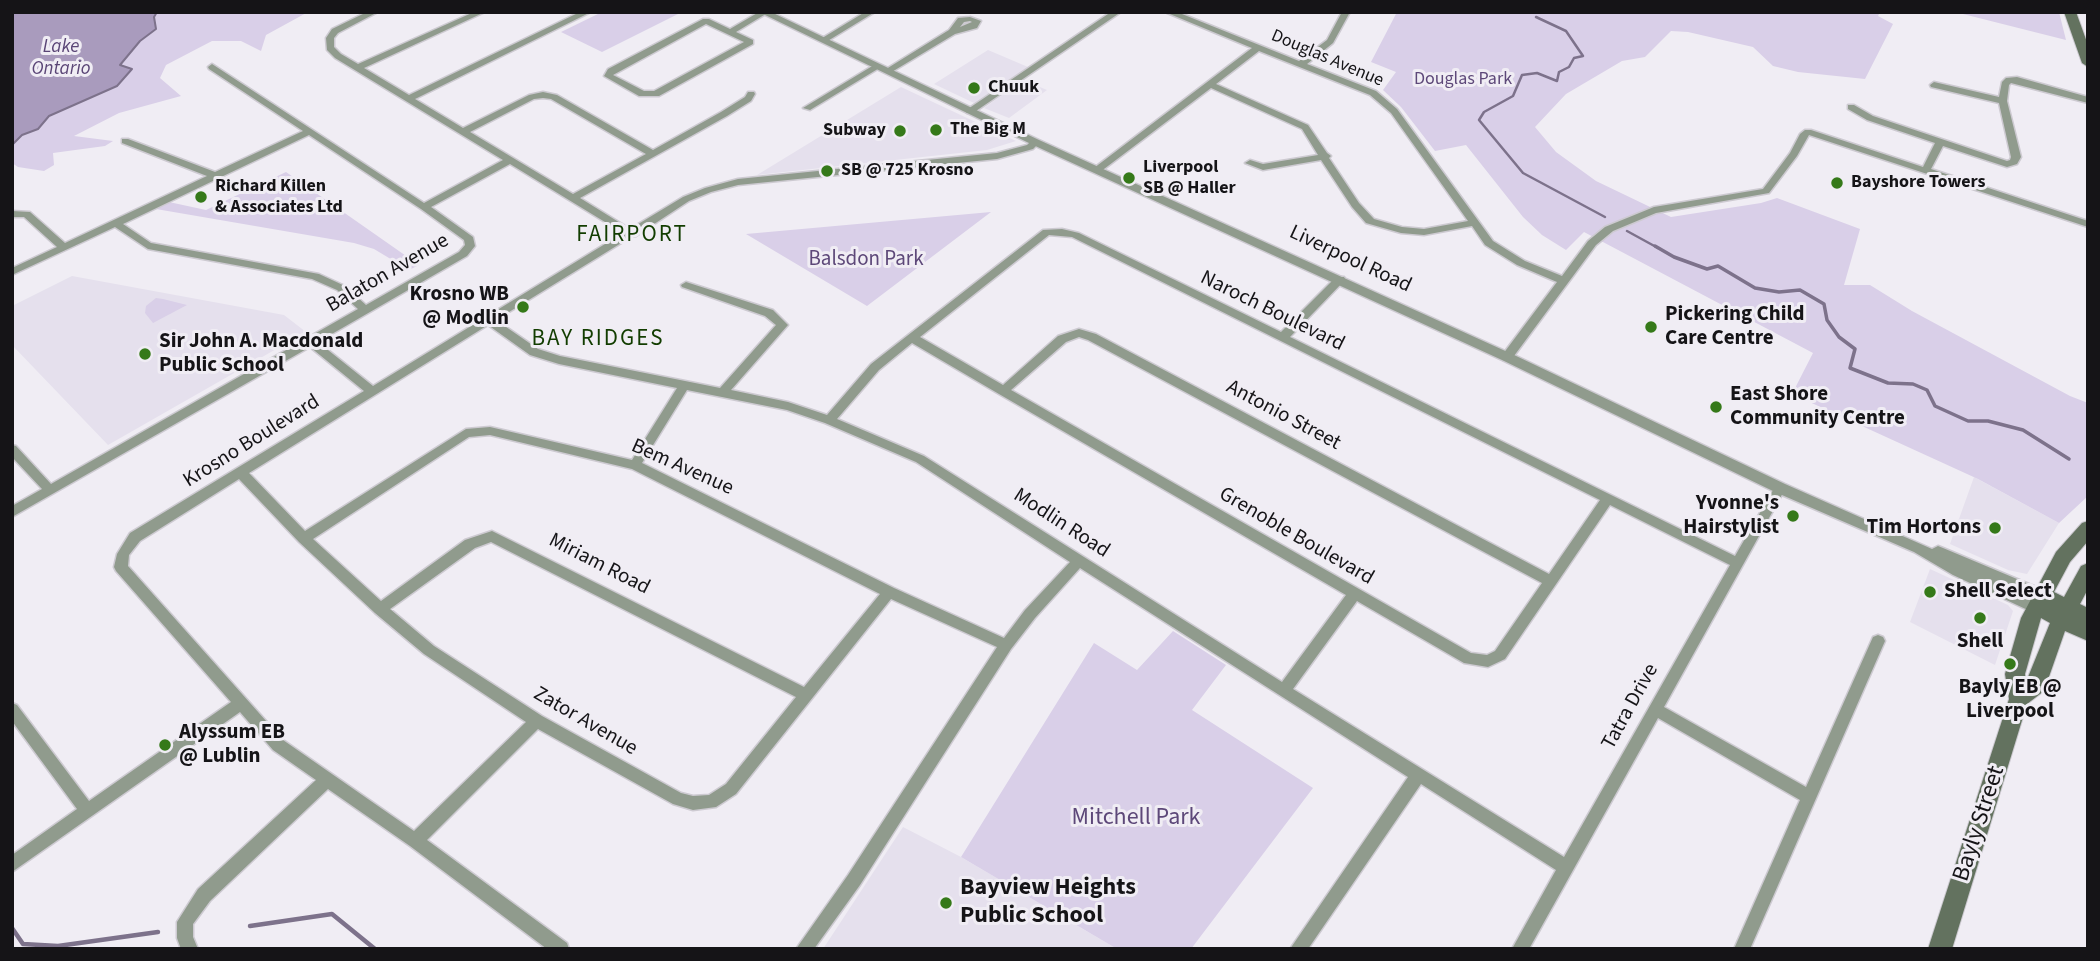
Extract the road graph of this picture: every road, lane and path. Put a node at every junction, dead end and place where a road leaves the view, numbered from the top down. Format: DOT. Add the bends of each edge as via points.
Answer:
graph roads {
  1 [pos="374,12"];
  2 [pos="481,12"];
  3 [pos="587,12"];
  4 [pos="764,12"];
  5 [pos="871,12"];
  6 [pos="1116,12"];
  7 [pos="1169,12"];
  8 [pos="1346,12"];
  9 [pos="2070,12"];
  10 [pos="730,32"];
  11 [pos="953,32"];
  12 [pos="823,40"];
  13 [pos="1259,47"];
  14 [pos="1302,63"];
  15 [pos="2088,63"];
  16 [pos="212,67"];
  17 [pos="359,67"];
  18 [pos="882,69"];
  19 [pos="1209,84"];
  20 [pos="1934,85"];
  21 [pos="751,94"];
  22 [pos="410,98"];
  23 [pos="2088,100"];
  24 [pos="2003,101"];
  25 [pos="1851,107"];
  26 [pos="807,108"];
  27 [pos="970,111"];
  28 [pos="310,131"];
  29 [pos="464,131"];
  30 [pos="125,141"];
  31 [pos="1035,142"];
  32 [pos="1940,142"];
  33 [pos="653,154"];
  34 [pos="1326,156"];
  35 [pos="510,160"];
  36 [pos="1250,163"];
  37 [pos="1097,170"];
  38 [pos="1926,170"];
  39 [pos="215,176"];
  40 [pos="573,198"];
  41 [pos="424,207"];
  42 [pos="12,214"];
  43 [pos="115,223"];
  44 [pos="1473,223"];
  45 [pos="2088,224"];
  46 [pos="632,234"];
  47 [pos="64,247"];
  48 [pos="12,272"];
  49 [pos="1340,279"];
  50 [pos="1564,281"];
  51 [pos="686,285"];
  52 [pos="366,310"];
  53 [pos="490,321"];
  54 [pos="912,338"];
  55 [pos="1282,338"];
  56 [pos="310,341"];
  57 [pos="1507,357"];
  58 [pos="684,386"];
  59 [pos="1003,391"];
  60 [pos="373,392"];
  61 [pos="723,392"];
  62 [pos="829,420"];
  63 [pos="12,449"];
  64 [pos="635,465"];
  65 [pos="241,473"];
  66 [pos="1780,488"];
  67 [pos="50,490"];
  68 [pos="1607,500"];
  69 [pos="12,512"];
  70 [pos="2088,528"];
  71 [pos="303,538"];
  72 [pos="1079,561"];
  73 [pos="1736,562"];
  74 [pos="2088,571"];
  75 [pos="1552,582"];
  76 [pos="888,592"];
  77 [pos="1354,594"];
  78 [pos="2040,602"];
  79 [pos="380,609"];
  80 [pos="2065,614"];
  81 [pos="2088,617"];
  82 [pos="2088,633"];
  83 [pos="1878,640"];
  84 [pos="1006,645"];
  85 [pos="1284,690"];
  86 [pos="806,695"];
  87 [pos="2019,699"];
  88 [pos="239,704"];
  89 [pos="12,709"];
  90 [pos="1654,709"];
  91 [pos="537,721"];
  92 [pos="1419,774"];
  93 [pos="327,780"];
  94 [pos="1809,797"];
  95 [pos="88,811"];
  96 [pos="415,841"];
  97 [pos="12,863"];
  98 [pos="1566,867"];
  99 [pos="190,949"];
  100 [pos="561,949"];
  101 [pos="804,949"];
  102 [pos="1298,949"];
  103 [pos="1520,949"];
  104 [pos="1742,949"];
  105 [pos="1940,949"];
  1 -- 17 [label="street" via="346,24 330,38 330,48"];
  2 -- 17 [label="street"];
  3 -- 22 [label="street"];
  4 -- 10 [label="street"];
  4 -- 12 [label="street, Liverpool Road"];
  5 -- 12 [label="street"];
  6 -- 27 [label="street"];
  7 -- 13 [label="street, Douglas Avenue"];
  8 -- 14 [label="street" via="1330,41"];
  9 -- 15 [label="main road"];
  10 -- 10 [label="street" via="706,21 608,76 642,94 656,94 750,42"];
  11 -- 18 [label="street"];
  12 -- 18 [label="street, Liverpool Road"];
  13 -- 14 [label="street, Douglas Avenue"];
  13 -- 19 [label="street"];
  14 -- 44 [label="street, Douglas Avenue" via="1360,86 1384,101"];
  16 -- 28 [label="street, Balaton Avenue"];
  17 -- 22 [label="street"];
  18 -- 26 [label="street"];
  18 -- 27 [label="street, Liverpool Road"];
  19 -- 34 [label="street" via="1305,127"];
  19 -- 37 [label="street"];
  20 -- 24 [label="street"];
  21 -- 33 [label="street"];
  22 -- 29 [label="street"];
  23 -- 24 [label="street" via="2009,80"];
  24 -- 32 [label="street" via="2014,162 1995,161"];
  25 -- 32 [label="street"];
  27 -- 31 [label="street, Liverpool Road"];
  28 -- 39 [label="street"];
  28 -- 41 [label="street, Balaton Avenue"];
  29 -- 33 [label="street" via="543,95"];
  29 -- 35 [label="street"];
  30 -- 39 [label="street"];
  31 -- 37 [label="street, Liverpool Road"];
  31 -- 46 [label="street, Krosno Boulevard" via="997,156 728,185 686,199"];
  32 -- 38 [label="street"];
  33 -- 40 [label="street"];
  34 -- 36 [label="street" via="1264,167"];
  34 -- 44 [label="street" via="1355,205 1370,220 1424,232"];
  35 -- 40 [label="street"];
  35 -- 41 [label="street"];
  37 -- 49 [label="street, Liverpool Road"];
  38 -- 45 [label="street"];
  38 -- 50 [label="street" via="1808,132 1766,191 1654,210 1625,220 1592,243"];
  39 -- 43 [label="street"];
  40 -- 46 [label="street"];
  41 -- 52 [label="street, Balaton Avenue" via="469,239 470,246"];
  42 -- 47 [label="street" via="26,214"];
  43 -- 47 [label="street"];
  43 -- 52 [label="street" via="148,246 315,276 341,288"];
  44 -- 50 [label="street, Douglas Avenue" via="1505,254"];
  46 -- 53 [label="street, Krosno Boulevard"];
  47 -- 48 [label="street"];
  49 -- 55 [label="street"];
  49 -- 57 [label="street, Liverpool Road"];
  50 -- 57 [label="street"];
  51 -- 61 [label="street" via="769,313 783,325"];
  52 -- 56 [label="street, Balaton Avenue"];
  53 -- 58 [label="street, Modlin Road" via="534,352"];
  53 -- 60 [label="street, Krosno Boulevard"];
  54 -- 55 [label="street, Naroch Boulevard" via="1047,232 1075,235"];
  54 -- 59 [label="street, Grenoble Boulevard"];
  54 -- 62 [label="street, Naroch Boulevard" via="875,367"];
  55 -- 68 [label="street, Naroch Boulevard"];
  56 -- 60 [label="street"];
  56 -- 67 [label="street, Balaton Avenue"];
  57 -- 66 [label="street, Liverpool Road"];
  58 -- 61 [label="street, Modlin Road"];
  58 -- 64 [label="street"];
  59 -- 75 [label="street, Antonio Street" via="1062,339 1079,333 1092,337"];
  59 -- 77 [label="street, Grenoble Boulevard"];
  60 -- 65 [label="street, Krosno Boulevard"];
  61 -- 62 [label="street, Modlin Road"];
  62 -- 72 [label="street, Modlin Road" via="920,459"];
  63 -- 67 [label="street"];
  64 -- 71 [label="street, Bem Avenue" via="490,431 466,433"];
  64 -- 76 [label="street, Bem Avenue"];
  65 -- 71 [label="street, Zator Avenue"];
  65 -- 88 [label="street, Krosno Boulevard" via="135,537 123,554 121,567"];
  66 -- 73 [label="street, Tatra Drive"];
  66 -- 78 [label="street, Liverpool Road" via="1919,548 1958,571"];
  67 -- 69 [label="street, Balaton Avenue"];
  68 -- 73 [label="street, Naroch Boulevard"];
  68 -- 75 [label="street, Grenoble Boulevard"];
  70 -- 78 [label="main road, Bayly Street" via="2063,558"];
  71 -- 79 [label="street, Zator Avenue"];
  72 -- 84 [label="street"];
  72 -- 85 [label="street, Modlin Road"];
  73 -- 90 [label="street, Tatra Drive"];
  74 -- 80 [label="main road, Bayly Street"];
  75 -- 77 [label="street, Grenoble Boulevard" via="1500,655 1489,661 1469,659"];
  76 -- 84 [label="street, Bem Avenue"];
  76 -- 86 [label="street, Zator Avenue"];
  77 -- 85 [label="street"];
  78 -- 80 [label="main road, Liverpool Road"];
  78 -- 87 [label="main road, Bayly Street" via="2015,674"];
  79 -- 86 [label="street, Miriam Road" via="470,544 492,536"];
  79 -- 91 [label="street, Zator Avenue" via="429,650"];
  80 -- 81 [label="main road, Liverpool Road"];
  80 -- 82 [label="main road, Liverpool Road"];
  80 -- 87 [label="main road, Bayly Street" via="2036,685"];
  83 -- 94 [label="street"];
  84 -- 101 [label="street"];
  85 -- 92 [label="street, Modlin Road"];
  86 -- 91 [label="street, Zator Avenue" via="731,789 711,802 678,799"];
  87 -- 105 [label="main road, Bayly Street"];
  88 -- 93 [label="street, Krosno Boulevard" via="278,745"];
  88 -- 95 [label="street"];
  89 -- 95 [label="street"];
  90 -- 94 [label="street"];
  90 -- 98 [label="street, Tatra Drive"];
  91 -- 96 [label="street"];
  92 -- 98 [label="street, Modlin Road"];
  92 -- 102 [label="street"];
  93 -- 96 [label="street, Krosno Boulevard"];
  93 -- 99 [label="street" via="204,895 185,922"];
  94 -- 104 [label="street"];
  95 -- 97 [label="street"];
  96 -- 100 [label="street, Krosno Boulevard"];
  98 -- 103 [label="street, Tatra Drive"];
}
